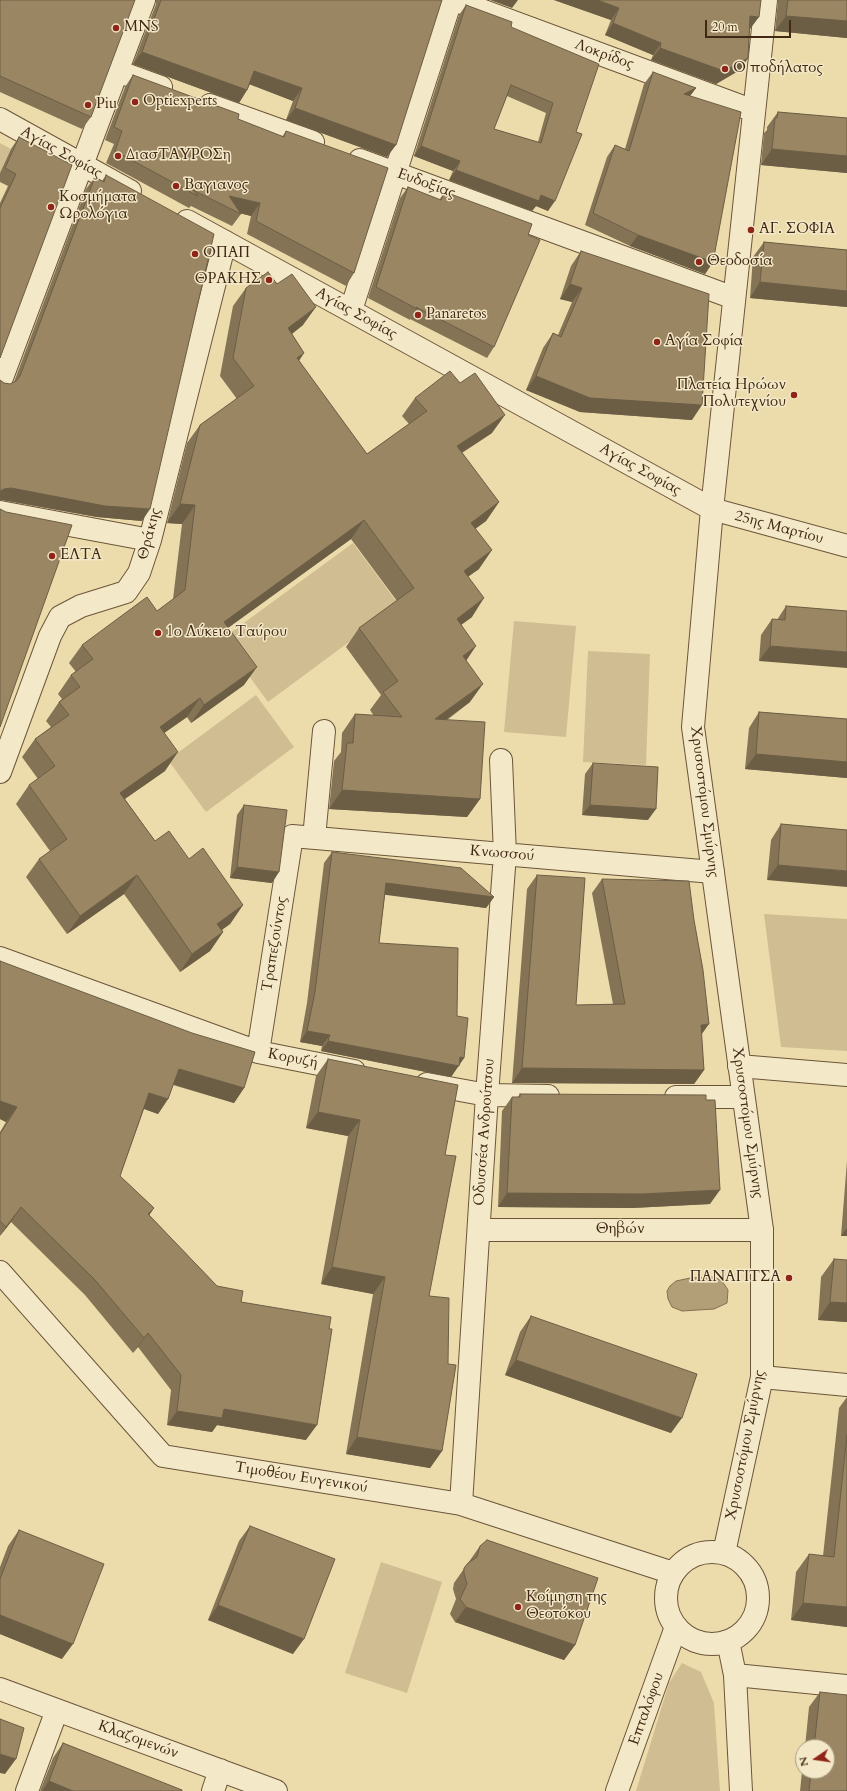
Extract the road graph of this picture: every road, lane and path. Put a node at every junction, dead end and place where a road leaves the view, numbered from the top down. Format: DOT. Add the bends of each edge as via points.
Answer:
graph roads {
  1 [pos="144,0"];
  2 [pos="451,0"];
  3 [pos="454,0"];
  4 [pos="766,0"];
  5 [pos="118,71"];
  6 [pos="754,111"];
  7 [pos="0,119"];
  8 [pos="82,165"];
  9 [pos="395,172"];
  10 [pos="149,201"];
  11 [pos="170,212"];
  12 [pos="225,242"];
  13 [pos="734,298"];
  14 [pos="351,310"];
  15 [pos="0,383"];
  16 [pos="712,509"];
  17 [pos="0,512"];
  18 [pos="150,540"];
  19 [pos="847,546"];
  20 [pos="324,731"];
  21 [pos="501,760"];
  22 [pos="0,772"];
  23 [pos="292,836"];
  24 [pos="314,838"];
  25 [pos="504,854"];
  26 [pos="713,872"];
  27 [pos="0,958"];
  28 [pos="258,1052"];
  29 [pos="739,1066"];
  30 [pos="372,1074"];
  31 [pos="847,1075"];
  32 [pos="410,1081"];
  33 [pos="487,1096"];
  34 [pos="567,1096"];
  35 [pos="655,1096"];
  36 [pos="743,1097"];
  37 [pos="479,1230"];
  38 [pos="762,1230"];
  39 [pos="0,1272"];
  40 [pos="762,1377"];
  41 [pos="847,1385"];
  42 [pos="461,1504"];
  43 [pos="724,1553"];
  44 [pos="673,1573"];
  45 [pos="676,1627"];
  46 [pos="728,1641"];
  47 [pos="735,1674"];
  48 [pos="847,1686"];
  49 [pos="0,1689"];
  50 [pos="57,1710"];
  51 [pos="220,1770"];
  52 [pos="27,1791"];
  53 [pos="212,1791"];
  54 [pos="276,1791"];
  55 [pos="617,1791"];
  56 [pos="741,1791"];
  1 -- 5 [label="street"];
  2 -- 9 [label="street"];
  3 -- 6 [label="street, Λοκρίδος"];
  4 -- 6 [label="street, Χρυσοστόμου Σμύρνης"];
  5 -- 8 [label="street"];
  5 -- 9 [label="street, Ευδοξίας"];
  6 -- 13 [label="street, Χρυσοστόμου Σμύρνης"];
  7 -- 8 [label="street, Αγίας Σοφίας"];
  8 -- 10 [label="street, Αγίας Σοφίας"];
  8 -- 15 [label="street"];
  9 -- 13 [label="street, Ευδοξίας"];
  9 -- 14 [label="street"];
  11 -- 12 [label="street, Αγίας Σοφίας"];
  12 -- 14 [label="street, Αγίας Σοφίας"];
  12 -- 18 [label="street, Θράκης"];
  13 -- 16 [label="street, Χρυσοστόμου Σμύρνης"];
  14 -- 16 [label="street, Αγίας Σοφίας"];
  16 -- 19 [label="street, 25ης Μαρτίου"];
  16 -- 26 [label="street, Χρυσοστόμου Σμύρνης" via="693,727"];
  17 -- 18 [label="street"];
  18 -- 22 [label="street, Θράκης" via="139,573 126,592 81,606 60,617 50,636"];
  20 -- 24 [label="street"];
  21 -- 25 [label="street, Οδυσσέα Ανδρούτσου"];
  23 -- 24 [label="street, Κνωσσού"];
  23 -- 28 [label="street, Τραπεζούντος"];
  24 -- 25 [label="street, Κνωσσού"];
  25 -- 26 [label="street, Κνωσσού"];
  25 -- 33 [label="street, Οδυσσέα Ανδρούτσου"];
  26 -- 29 [label="street, Χρυσοστόμου Σμύρνης"];
  27 -- 28 [label="street, Κορυζή"];
  28 -- 30 [label="street, Κορυζή"];
  29 -- 31 [label="street"];
  29 -- 36 [label="street, Χρυσοστόμου Σμύρνης"];
  32 -- 33 [label="street"];
  33 -- 34 [label="street"];
  33 -- 37 [label="street, Οδυσσέα Ανδρούτσου"];
  35 -- 36 [label="street"];
  36 -- 38 [label="street, Χρυσοστόμου Σμύρνης"];
  37 -- 38 [label="street, Θηβών"];
  37 -- 42 [label="street, Οδυσσέα Ανδρούτσου"];
  38 -- 40 [label="street, Χρυσοστόμου Σμύρνης"];
  39 -- 42 [label="street, Τιμοθέου Ευγενικού" via="163,1456"];
  40 -- 41 [label="street"];
  40 -- 43 [label="street, Χρυσοστόμου Σμύρνης"];
  42 -- 44 [label="street, Τιμοθέου Ευγενικού"];
  43 -- 44 [label="street" via="709,1551 695,1554 682,1562"];
  43 -- 46 [label="street" via="739,1560 750,1572 757,1587 757,1604 752,1620 742,1632"];
  44 -- 45 [label="street" via="667,1586 666,1600 669,1614"];
  45 -- 46 [label="street" via="700,1642 714,1644"];
  45 -- 55 [label="street, Επταλόφου"];
  46 -- 47 [label="street"];
  47 -- 48 [label="street"];
  47 -- 56 [label="street"];
  49 -- 50 [label="street, Κλαζομενών"];
  50 -- 51 [label="street, Κλαζομενών"];
  50 -- 52 [label="street"];
  51 -- 53 [label="street"];
  51 -- 54 [label="street, Κλαζομενών"];
}
